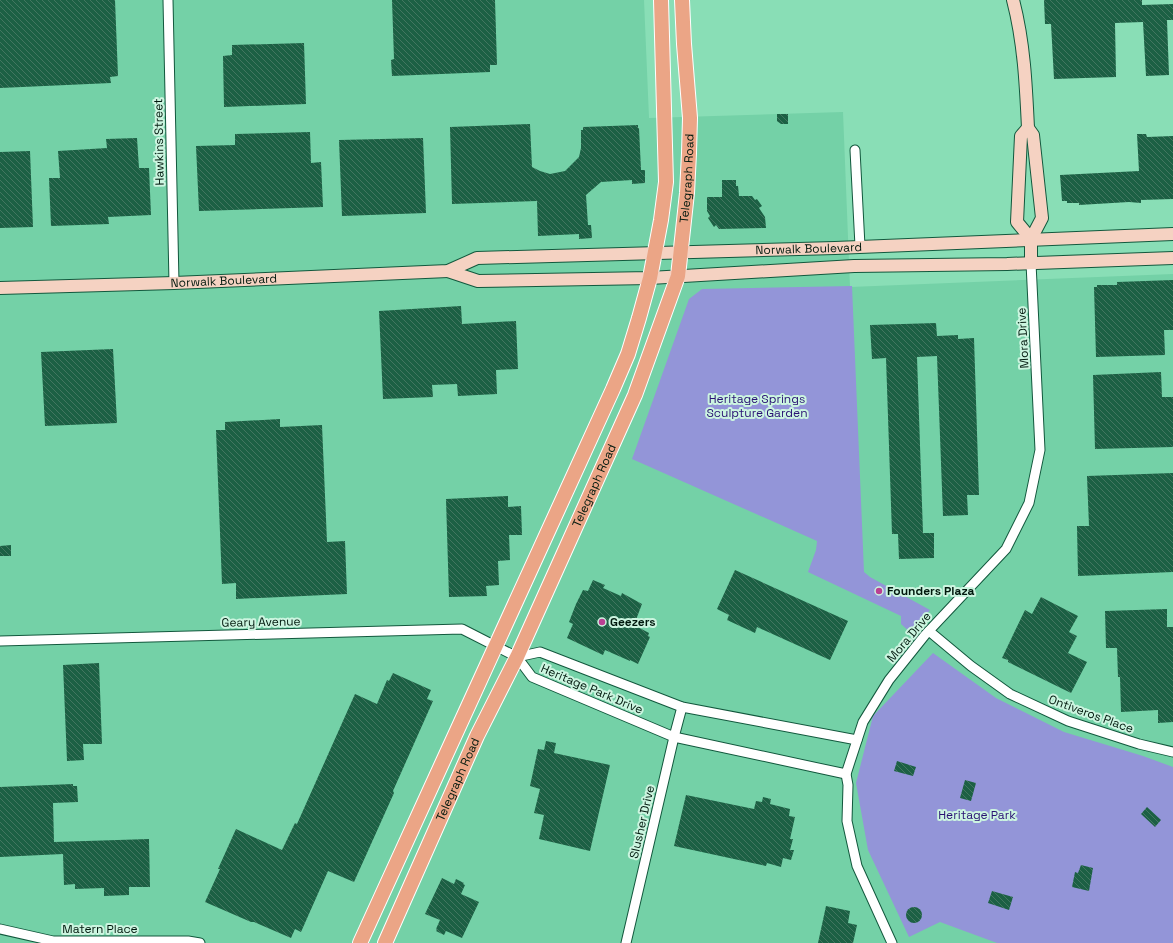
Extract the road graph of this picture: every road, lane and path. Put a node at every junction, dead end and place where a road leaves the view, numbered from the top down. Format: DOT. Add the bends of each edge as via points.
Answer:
graph roads {
  1 [pos="168,0"];
  2 [pos="661,0"];
  3 [pos="682,0"];
  4 [pos="1013,0"];
  5 [pos="1028,128"];
  6 [pos="855,150"];
  7 [pos="1037,170"];
  8 [pos="1019,172"];
  9 [pos="1173,234"];
  10 [pos="1031,240"];
  11 [pos="860,246"];
  12 [pos="680,252"];
  13 [pos="654,253"];
  14 [pos="1173,258"];
  15 [pos="1031,263"];
  16 [pos="448,271"];
  17 [pos="678,276"];
  18 [pos="650,278"];
  19 [pos="174,283"];
  20 [pos="0,288"];
  21 [pos="929,631"];
  22 [pos="0,641"];
  23 [pos="496,647"];
  24 [pos="516,657"];
  25 [pos="682,707"];
  26 [pos="674,737"];
  27 [pos="857,740"];
  28 [pos="1173,752"];
  29 [pos="846,774"];
  30 [pos="0,929"];
  31 [pos="200,943"];
  32 [pos="360,943"];
  33 [pos="385,943"];
  34 [pos="626,943"];
  35 [pos="892,943"];
  1 -- 19 [label="street, Hawkins Street"];
  2 -- 13 [label="main road, Telegraph Road" via="666,182 662,220"];
  3 -- 12 [label="main road, Telegraph Road" via="690,118 687,193"];
  4 -- 5 [label="main road" via="1024,64"];
  5 -- 7 [label="main road" via="1033,135"];
  5 -- 8 [label="main road" via="1021,136"];
  6 -- 11 [label="street"];
  7 -- 8 [label="main road"];
  7 -- 10 [label="main road" via="1042,218"];
  8 -- 10 [label="main road" via="1017,222"];
  9 -- 10 [label="main road, Norwalk Boulevard"];
  10 -- 11 [label="main road, Norwalk Boulevard"];
  10 -- 15 [label="main road"];
  11 -- 12 [label="main road, Norwalk Boulevard"];
  12 -- 13 [label="main road, Norwalk Boulevard"];
  12 -- 17 [label="main road, Telegraph Road"];
  13 -- 16 [label="main road, Norwalk Boulevard" via="477,258"];
  13 -- 18 [label="main road, Telegraph Road"];
  14 -- 15 [label="main road, Norwalk Boulevard"];
  15 -- 17 [label="main road, Norwalk Boulevard" via="854,266"];
  15 -- 21 [label="street, Mora Drive" via="1040,450 1029,503 1006,548"];
  16 -- 18 [label="main road, Norwalk Boulevard" via="478,281"];
  16 -- 19 [label="main road, Norwalk Boulevard"];
  17 -- 18 [label="main road, Norwalk Boulevard"];
  17 -- 24 [label="main road, Telegraph Road" via="635,395"];
  18 -- 23 [label="main road, Telegraph Road" via="628,354"];
  19 -- 20 [label="main road, Norwalk Boulevard"];
  21 -- 27 [label="street, Mora Drive" via="889,680 863,722"];
  21 -- 28 [label="street, Ontiveros Place" via="1010,694 1068,721"];
  22 -- 23 [label="street, Geary Avenue" via="462,629"];
  23 -- 24 [label="street, Geary Avenue"];
  23 -- 32 [label="main road, Telegraph Road"];
  24 -- 25 [label="street, Heritage Park Drive" via="540,652"];
  24 -- 26 [label="street, Heritage Park Drive" via="532,677"];
  24 -- 33 [label="main road, Telegraph Road" via="477,736"];
  25 -- 26 [label="street, Slusher Drive"];
  25 -- 27 [label="street, Heritage Park Drive"];
  26 -- 29 [label="street, Heritage Park Drive"];
  26 -- 34 [label="street, Slusher Drive"];
  27 -- 29 [label="street, Mora Drive"];
  29 -- 35 [label="street, Mora Drive" via="848,821 857,866"];
  30 -- 31 [label="street, Matern Place" via="53,941"];
}
